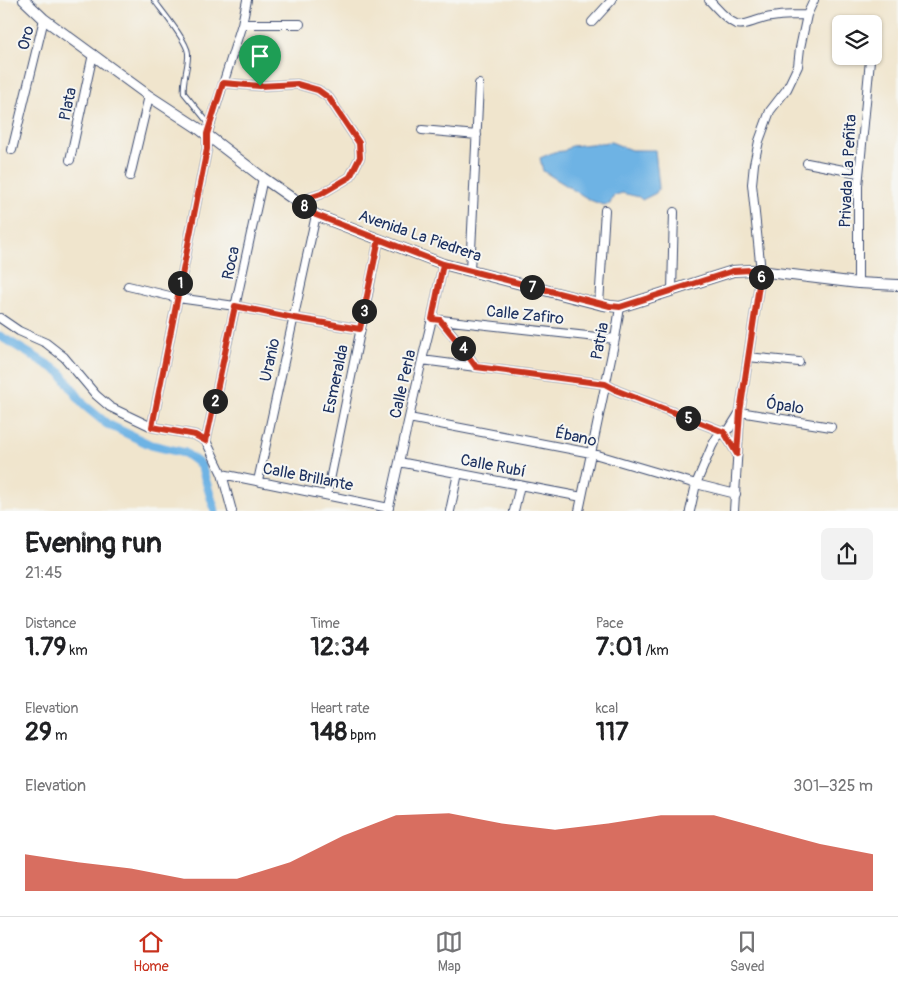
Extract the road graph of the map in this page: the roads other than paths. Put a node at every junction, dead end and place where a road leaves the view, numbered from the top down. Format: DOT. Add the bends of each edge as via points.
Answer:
graph roads {
  1 [pos="24,0"];
  2 [pos="154,0"];
  3 [pos="247,0"];
  4 [pos="612,0"];
  5 [pos="709,0"];
  6 [pos="814,0"];
  7 [pos="807,15"];
  8 [pos="44,19"];
  9 [pos="592,22"];
  10 [pos="242,24"];
  11 [pos="300,24"];
  12 [pos="92,54"];
  13 [pos="870,65"];
  14 [pos="223,83"];
  15 [pos="479,84"];
  16 [pos="149,96"];
  17 [pos="209,130"];
  18 [pos="422,130"];
  19 [pos="477,135"];
  20 [pos="12,150"];
  21 [pos="70,160"];
  22 [pos="807,163"];
  23 [pos="859,173"];
  24 [pos="130,176"];
  25 [pos="263,178"];
  26 [pos="297,202"];
  27 [pos="605,210"];
  28 [pos="674,212"];
  29 [pos="316,215"];
  30 [pos="379,239"];
  31 [pos="443,264"];
  32 [pos="470,271"];
  33 [pos="761,272"];
  34 [pos="858,284"];
  35 [pos="898,285"];
  36 [pos="128,286"];
  37 [pos="672,291"];
  38 [pos="178,298"];
  39 [pos="599,304"];
  40 [pos="235,306"];
  41 [pos="620,307"];
  42 [pos="0,318"];
  43 [pos="294,318"];
  44 [pos="436,319"];
  45 [pos="360,329"];
  46 [pos="614,339"];
  47 [pos="748,358"];
  48 [pos="422,360"];
  49 [pos="799,362"];
  50 [pos="476,367"];
  51 [pos="605,384"];
  52 [pos="740,412"];
  53 [pos="409,418"];
  54 [pos="152,427"];
  55 [pos="831,427"];
  56 [pos="724,432"];
  57 [pos="206,441"];
  58 [pos="591,453"];
  59 [pos="737,454"];
  60 [pos="399,462"];
  61 [pos="458,473"];
  62 [pos="222,474"];
  63 [pos="258,482"];
  64 [pos="696,484"];
  65 [pos="520,485"];
  66 [pos="736,494"];
  67 [pos="326,495"];
  68 [pos="582,497"];
  69 [pos="389,509"];
  70 [pos="581,510"];
  71 [pos="232,511"];
  72 [pos="450,511"];
  73 [pos="514,511"];
  74 [pos="690,511"];
  75 [pos="734,511"];
  1 -- 8 [label="street, Avenida La Piedrera"];
  2 -- 17 [label="lane" via="185,44 188,53 184,93"];
  3 -- 10 [label="street"];
  4 -- 9 [label="street"];
  5 -- 7 [label="street" via="738,24 776,15"];
  6 -- 7 [label="street"];
  7 -- 33 [label="street" via="798,66 788,89 770,111 754,164 752,184"];
  8 -- 12 [label="street, Avenida La Piedrera"];
  8 -- 20 [label="street, Oro"];
  10 -- 11 [label="street"];
  10 -- 14 [label="street"];
  12 -- 16 [label="street, Avenida La Piedrera"];
  12 -- 21 [label="street, Plata"];
  13 -- 23 [label="street, Privada La Peñita"];
  14 -- 17 [label="street"];
  14 -- 26 [label="street" via="297,84 318,90 329,98 359,143 360,157 350,177 321,194"];
  15 -- 19 [label="street"];
  16 -- 17 [label="street, Avenida La Piedrera"];
  16 -- 24 [label="street"];
  17 -- 25 [label="street, Avenida La Piedrera"];
  17 -- 38 [label="street"];
  18 -- 19 [label="street"];
  19 -- 32 [label="street"];
  22 -- 23 [label="street"];
  23 -- 34 [label="street, Privada La Peñita"];
  25 -- 26 [label="street, Avenida La Piedrera"];
  25 -- 40 [label="street, Roca"];
  26 -- 29 [label="street, Avenida La Piedrera"];
  27 -- 39 [label="street"];
  28 -- 37 [label="street"];
  29 -- 30 [label="street, Avenida La Piedrera"];
  29 -- 43 [label="street, Uranio"];
  30 -- 31 [label="street, Avenida La Piedrera"];
  30 -- 45 [label="street, Esmeralda"];
  31 -- 32 [label="street, Avenida La Piedrera"];
  31 -- 44 [label="street, Calle Perla"];
  32 -- 39 [label="street, Avenida La Piedrera"];
  33 -- 34 [label="street, Avenida La Piedrera"];
  33 -- 37 [label="street, Avenida La Piedrera" via="733,271"];
  33 -- 47 [label="street"];
  34 -- 35 [label="street, Avenida La Piedrera"];
  36 -- 38 [label="street"];
  37 -- 41 [label="street, Avenida La Piedrera"];
  38 -- 40 [label="street"];
  38 -- 54 [label="street"];
  39 -- 41 [label="street, Avenida La Piedrera"];
  40 -- 43 [label="street"];
  40 -- 57 [label="street, Roca"];
  41 -- 46 [label="street, Patria"];
  42 -- 54 [label="street" via="64,356 110,407"];
  43 -- 45 [label="street"];
  43 -- 63 [label="street, Uranio"];
  44 -- 46 [label="street, Calle Zafiro"];
  44 -- 48 [label="street, Calle Perla"];
  44 -- 50 [label="street"];
  45 -- 67 [label="street, Esmeralda"];
  46 -- 51 [label="street, Patria"];
  47 -- 49 [label="street"];
  47 -- 52 [label="street"];
  48 -- 50 [label="street"];
  48 -- 53 [label="street, Calle Perla"];
  50 -- 51 [label="street"];
  51 -- 56 [label="street"];
  51 -- 58 [label="street, Patria"];
  52 -- 55 [label="street, Ópalo"];
  52 -- 56 [label="street"];
  52 -- 59 [label="street"];
  53 -- 58 [label="street, Ébano"];
  53 -- 60 [label="street, Calle Perla"];
  54 -- 57 [label="street" via="195,435"];
  56 -- 59 [label="street"];
  56 -- 64 [label="street" via="714,440"];
  57 -- 62 [label="street"];
  58 -- 64 [label="street, Ébano"];
  58 -- 68 [label="street, Patria"];
  59 -- 66 [label="street"];
  60 -- 61 [label="street, Calle Rubí"];
  60 -- 69 [label="street, Calle Perla"];
  61 -- 65 [label="street, Calle Rubí"];
  61 -- 72 [label="street"];
  62 -- 63 [label="street, Calle Brillante"];
  62 -- 71 [label="street"];
  63 -- 67 [label="street, Calle Brillante"];
  64 -- 66 [label="street, Ébano"];
  64 -- 74 [label="street"];
  65 -- 68 [label="street, Calle Rubí"];
  65 -- 73 [label="street"];
  66 -- 75 [label="street"];
  67 -- 69 [label="street, Calle Brillante"];
  68 -- 70 [label="street, Patria"];
}
